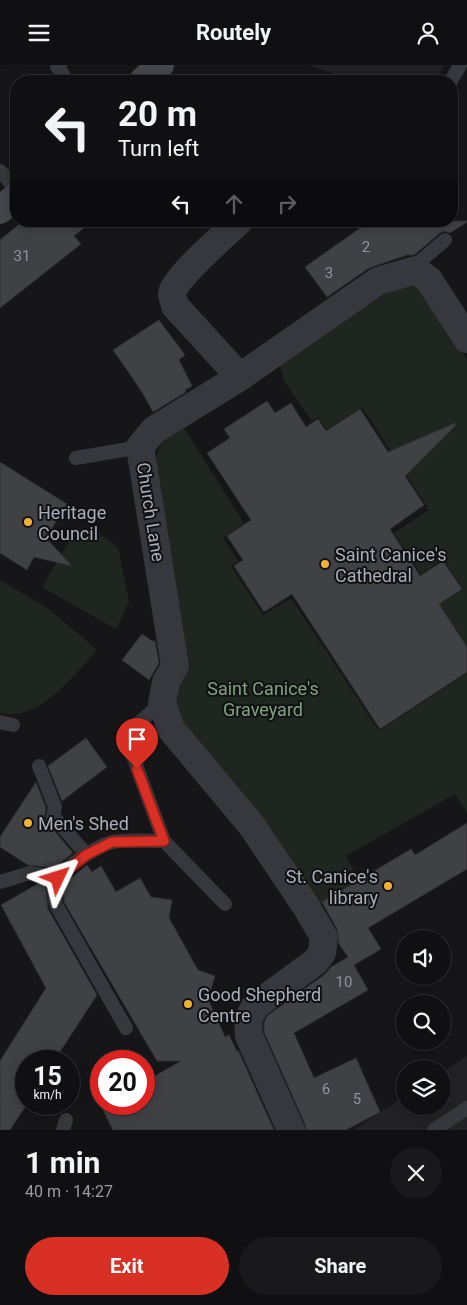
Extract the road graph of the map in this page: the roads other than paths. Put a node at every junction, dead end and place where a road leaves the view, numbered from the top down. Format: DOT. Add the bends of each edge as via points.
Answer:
graph roads {
  1 [pos="0,171"];
  2 [pos="10,182"];
  3 [pos="10,202"];
  4 [pos="0,210"];
  5 [pos="233,227"];
  6 [pos="446,240"];
  7 [pos="416,270"];
  8 [pos="467,339"];
  9 [pos="240,377"];
  10 [pos="140,447"];
  11 [pos="76,459"];
  12 [pos="162,703"];
  13 [pos="38,766"];
  14 [pos="164,841"];
  15 [pos="86,855"];
  16 [pos="58,878"];
  17 [pos="0,882"];
  18 [pos="225,904"];
  19 [pos="126,1028"];
  20 [pos="467,1108"];
  21 [pos="291,1130"];
  22 [pos="434,1130"];
  1 -- 2 [label="lane"];
  3 -- 4 [label="main road"];
  5 -- 9 [label="street" via="176,284 172,294 176,306"];
  6 -- 7 [label="lane" via="417,264"];
  7 -- 8 [label="street" via="429,280"];
  7 -- 9 [label="street, Church Lane" via="378,281"];
  9 -- 10 [label="street, Church Lane" via="154,431"];
  10 -- 11 [label="lane"];
  10 -- 12 [label="street, Church Lane" via="175,666 166,681"];
  12 -- 14 [label="lane" via="136,725 131,751"];
  12 -- 21 [label="street" via="171,729 252,826 324,937 322,953 315,962 255,1006 248,1019 248,1036"];
  13 -- 15 [label="lane" via="55,807 53,815"];
  14 -- 15 [label="lane" via="112,842"];
  14 -- 18 [label="lane"];
  15 -- 16 [label="lane"];
  16 -- 17 [label="lane" via="30,873"];
  16 -- 19 [label="lane" via="54,892 56,905"];
  20 -- 22 [label="lane"];
}
